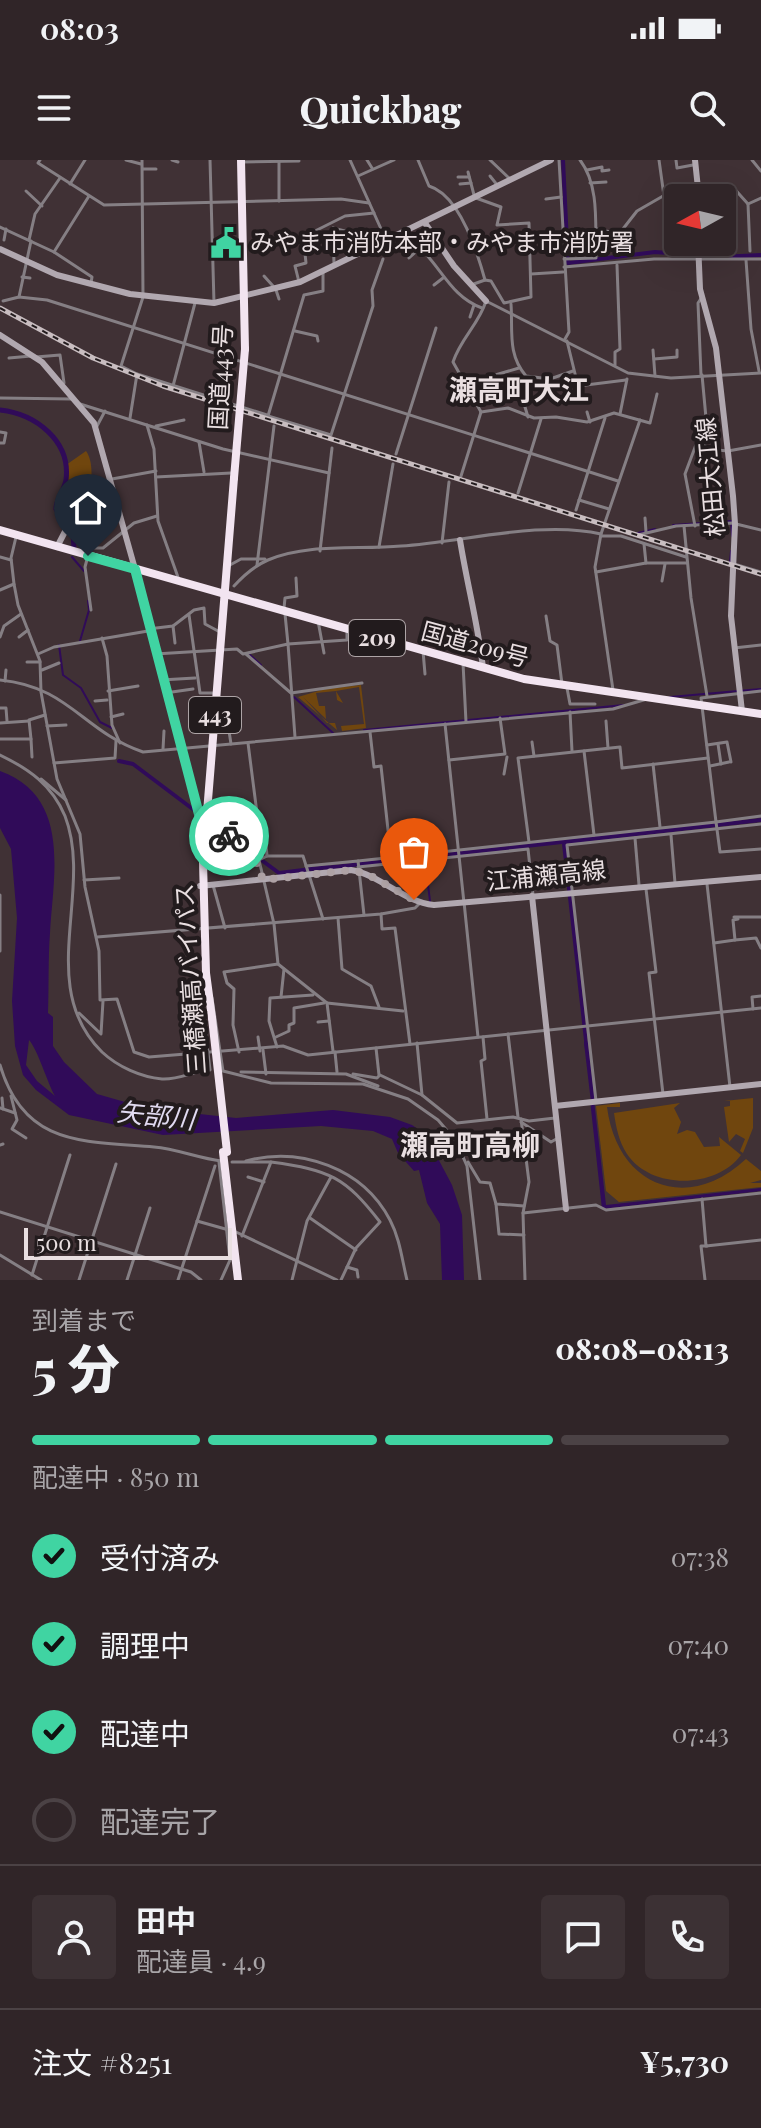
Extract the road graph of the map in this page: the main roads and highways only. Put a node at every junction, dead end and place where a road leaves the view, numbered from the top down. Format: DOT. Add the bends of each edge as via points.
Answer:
graph roads {
  1 [pos="241,161"];
  2 [pos="1,533"];
  3 [pos="224,595"];
  4 [pos="219,650"];
  5 [pos="761,714"];
  6 [pos="210,747"];
  7 [pos="202,836"];
  8 [pos="239,1280"];
  1 -- 3 [label="highway, 国道443号 / 443, bridge" via="245,349"];
  2 -- 3 [label="highway, 国道209号 / 209"];
  3 -- 4 [label="highway, 三橋瀬高バイパス / 443"];
  3 -- 4 [label="highway, 三橋瀬高バイパス / 443"];
  3 -- 5 [label="highway, 国道209号 / 209" via="565,688"];
  4 -- 6 [label="highway, 三橋瀬高バイパス / 443"];
  4 -- 6 [label="highway, 三橋瀬高バイパス / 443"];
  6 -- 7 [label="highway, 三橋瀬高バイパス / 443"];
  6 -- 7 [label="highway, 三橋瀬高バイパス / 443"];
  7 -- 8 [label="highway, 三橋瀬高バイパス / 443, bridge" via="202,930"];
}
